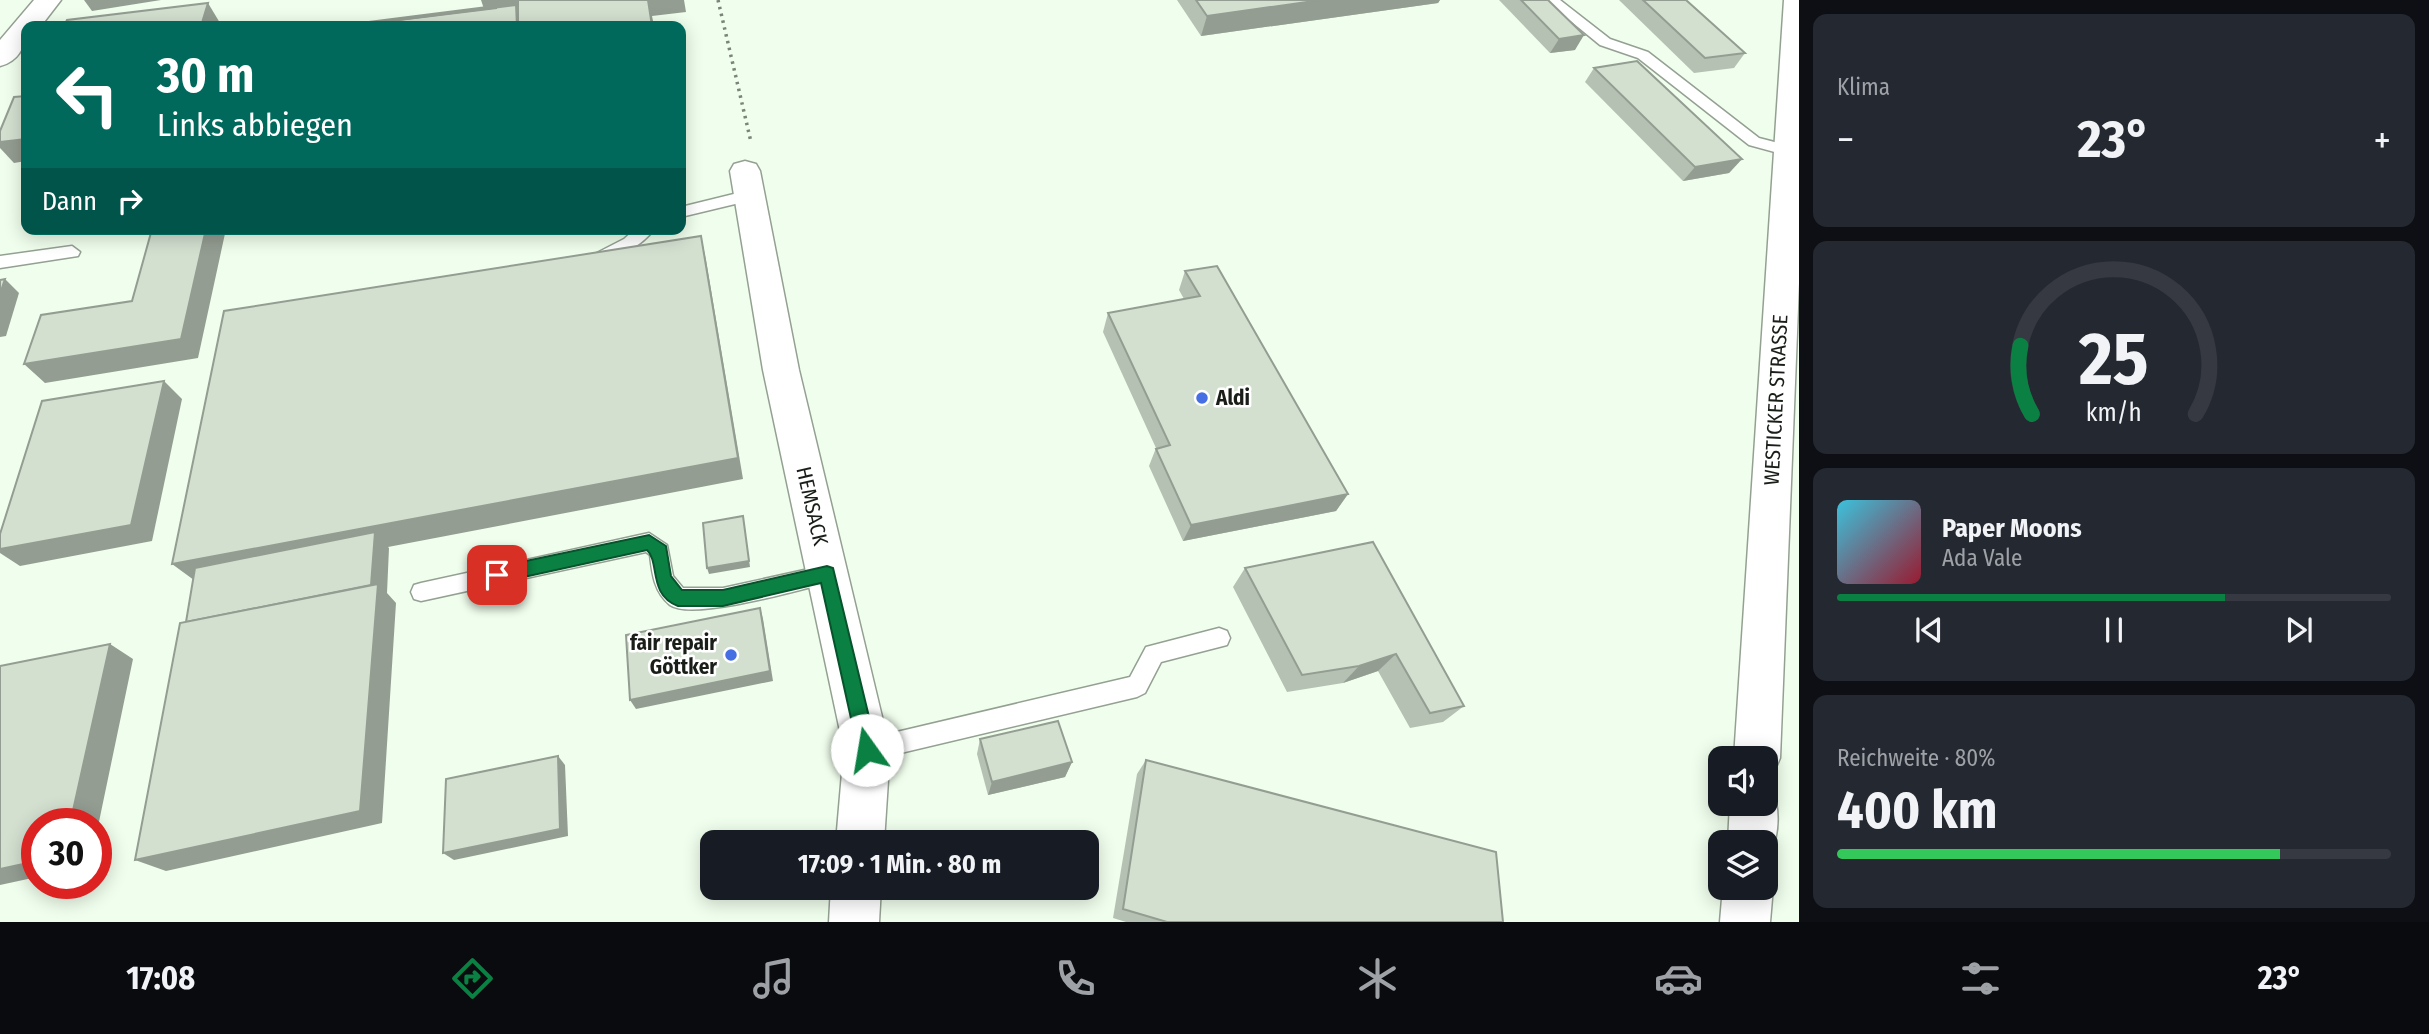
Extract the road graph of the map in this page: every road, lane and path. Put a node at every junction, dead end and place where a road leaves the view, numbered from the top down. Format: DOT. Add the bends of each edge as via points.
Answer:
graph roads {
  1 [pos="48,0"];
  2 [pos="718,0"];
  3 [pos="1552,0"];
  4 [pos="1797,0"];
  5 [pos="31,21"];
  6 [pos="21,33"];
  7 [pos="0,58"];
  8 [pos="1789,151"];
  9 [pos="747,183"];
  10 [pos="686,210"];
  11 [pos="638,235"];
  12 [pos="72,252"];
  13 [pos="0,261"];
  14 [pos="586,265"];
  15 [pos="827,573"];
  16 [pos="421,592"];
  17 [pos="1219,638"];
  18 [pos="1758,746"];
  19 [pos="867,750"];
  20 [pos="861,830"];
  21 [pos="855,900"];
  22 [pos="1747,900"];
  23 [pos="853,922"];
  24 [pos="1745,922"];
  1 -- 5 [label="street"];
  2 -- 9 [label="path" via="751,141"];
  3 -- 8 [label="lane" via="1605,41 1643,55 1754,142"];
  4 -- 8 [label="street, WESTICKER STRASSE"];
  6 -- 7 [label="street"];
  8 -- 18 [label="street, WESTICKER STRASSE"];
  9 -- 10 [label="lane"];
  9 -- 15 [label="street, HEMSACK"];
  11 -- 14 [label="lane"];
  12 -- 13 [label="lane"];
  15 -- 16 [label="lane" via="723,598 678,598 663,579 660,551 649,542"];
  15 -- 19 [label="street, HEMSACK"];
  17 -- 19 [label="lane" via="1154,654 1137,686"];
  19 -- 20 [label="street, HEMSACK"];
  21 -- 23 [label="street"];
  22 -- 24 [label="street"];
}
